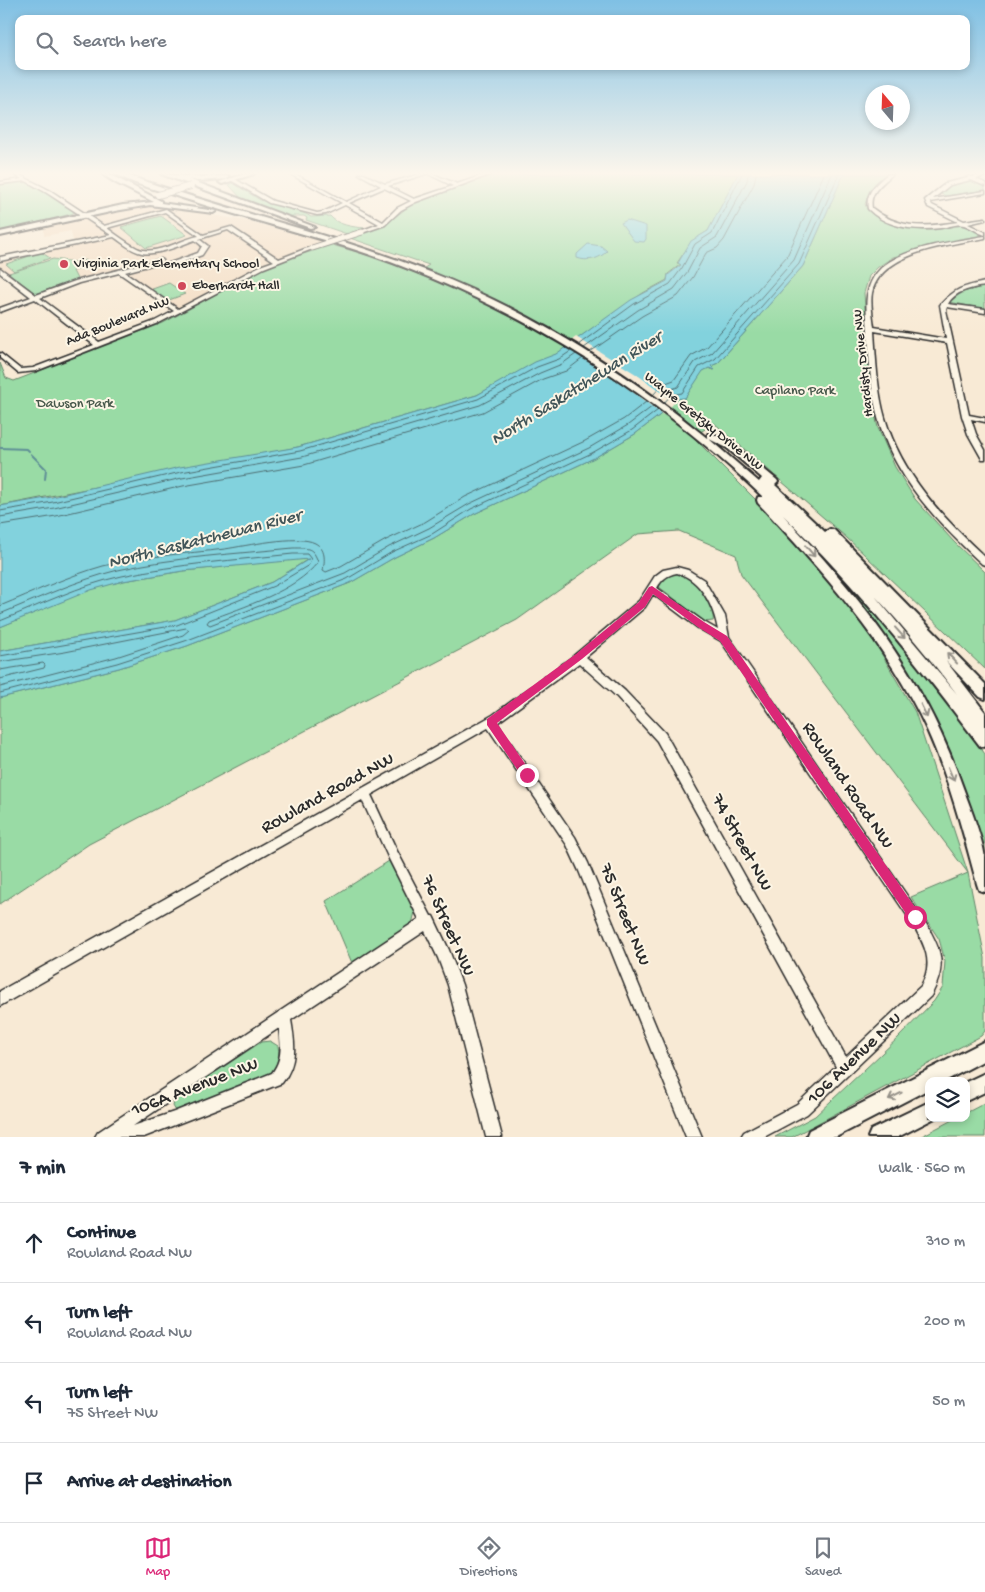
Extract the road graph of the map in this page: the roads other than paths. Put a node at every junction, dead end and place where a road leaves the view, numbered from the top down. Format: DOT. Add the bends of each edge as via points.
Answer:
graph roads {
  1 [pos="31,227"];
  2 [pos="106,227"];
  3 [pos="191,227"];
  4 [pos="282,227"];
  5 [pos="292,227"];
  6 [pos="295,227"];
  7 [pos="305,227"];
  8 [pos="375,227"];
  9 [pos="916,227"];
  10 [pos="939,227"];
  11 [pos="970,227"];
  12 [pos="103,228"];
  13 [pos="229,228"];
  14 [pos="0,234"];
  15 [pos="114,236"];
  16 [pos="202,236"];
  17 [pos="985,236"];
  18 [pos="195,238"];
  19 [pos="334,239"];
  20 [pos="150,252"];
  21 [pos="0,259"];
  22 [pos="277,260"];
  23 [pos="161,261"];
  24 [pos="0,270"];
  25 [pos="120,272"];
  26 [pos="985,284"];
  27 [pos="36,297"];
  28 [pos="944,305"];
  29 [pos="0,310"];
  30 [pos="178,311"];
  31 [pos="985,311"];
  32 [pos="872,329"];
  33 [pos="949,341"];
  34 [pos="98,344"];
  35 [pos="0,355"];
  36 [pos="28,372"];
  37 [pos="966,416"];
  38 [pos="985,420"];
  39 [pos="708,437"];
  40 [pos="985,457"];
  41 [pos="985,562"];
  42 [pos="652,589"];
  43 [pos="724,638"];
  44 [pos="579,657"];
  45 [pos="985,693"];
  46 [pos="490,722"];
  47 [pos="985,723"];
  48 [pos="985,742"];
  49 [pos="365,794"];
  50 [pos="985,884"];
  51 [pos="428,922"];
  52 [pos="935,958"];
  53 [pos="0,999"];
  54 [pos="284,1017"];
  55 [pos="985,1050"];
  56 [pos="844,1067"];
  57 [pos="985,1082"];
  58 [pos="970,1090"];
  59 [pos="925,1113"];
  60 [pos="104,1137"];
  61 [pos="123,1137"];
  62 [pos="494,1137"];
  63 [pos="694,1137"];
  64 [pos="749,1137"];
  65 [pos="816,1137"];
  66 [pos="878,1137"];
  1 -- 14 [label="main road"];
  2 -- 12 [label="street"];
  3 -- 16 [label="street"];
  4 -- 19 [label="main road"];
  5 -- 19 [label="main road, Wayne Gretzky Drive NW"];
  6 -- 19 [label="main road, Wayne Gretzky Drive NW"];
  7 -- 19 [label="main road"];
  8 -- 22 [label="street, Ada Boulevard NW, bridge"];
  9 -- 10 [label="street"];
  11 -- 17 [label="street"];
  12 -- 15 [label="street"];
  13 -- 16 [label="street"];
  13 -- 22 [label="street"];
  15 -- 20 [label="street" via="135,249"];
  15 -- 21 [label="street"];
  16 -- 18 [label="street"];
  17 -- 32 [label="street, Hardisty Drive NW" via="916,252 884,267 874,278 870,289"];
  18 -- 20 [label="street"];
  18 -- 23 [label="street" via="205,246 200,254 172,266"];
  19 -- 39 [label="main road, Wayne Gretzky Drive NW" via="434,271 478,290 537,322"];
  20 -- 23 [label="street"];
  22 -- 30 [label="street, Ada Boulevard NW"];
  23 -- 25 [label="street"];
  24 -- 27 [label="street"];
  25 -- 27 [label="street" via="77,282"];
  25 -- 30 [label="street"];
  26 -- 28 [label="street" via="958,292"];
  27 -- 29 [label="street"];
  27 -- 34 [label="street"];
  28 -- 31 [label="street"];
  28 -- 33 [label="street"];
  30 -- 34 [label="street, Ada Boulevard NW"];
  32 -- 33 [label="street"];
  32 -- 41 [label="street, Hardisty Drive NW" via="877,399 890,442 906,472 928,502"];
  33 -- 37 [label="street"];
  34 -- 36 [label="street, Ada Boulevard NW"];
  35 -- 36 [label="street" via="18,371"];
  37 -- 38 [label="street"];
  37 -- 40 [label="street"];
  45 -- 39 [label="main road, one-way" via="826,529 730,446"];
  39 -- 47 [label="main road, Wayne Gretzky Drive NW" via="781,496 847,561 921,642"];
  39 -- 48 [label="main road, Wayne Gretzky Drive NW, one-way" via="850,576 909,643"];
  39 -- 50 [label="main road, one-way" via="718,455 831,574 899,665 922,706 957,787"];
  42 -- 43 [label="street, Rowland Road NW"];
  42 -- 43 [label="street, Rowland Road NW" via="666,572 677,570 692,575 701,582 720,616"];
  42 -- 44 [label="street, Rowland Road NW" via="642,604"];
  43 -- 52 [label="street, Rowland Road NW" via="915,917 932,945"];
  44 -- 46 [label="street, Rowland Road NW"];
  44 -- 56 [label="street, 74 Street NW" via="621,694 661,737"];
  46 -- 49 [label="street, Rowland Road NW"];
  46 -- 63 [label="street, 75 Street NW" via="584,867"];
  49 -- 51 [label="street, 76 Street NW"];
  49 -- 53 [label="street, Rowland Road NW"];
  51 -- 54 [label="street, 106A Avenue NW"];
  51 -- 62 [label="street, 76 Street NW" via="455,985"];
  52 -- 56 [label="street, 106 Avenue NW" via="933,979 926,991"];
  54 -- 60 [label="street, 106A Avenue NW"];
  54 -- 61 [label="street, 106A Avenue NW" via="288,1055 285,1068 277,1078"];
  55 -- 65 [label="main road, 106 Avenue NW, one-way"];
  56 -- 64 [label="street, 106 Avenue NW" via="802,1109"];
  57 -- 58 [label="main road"];
  59 -- 66 [label="main road"];
}
